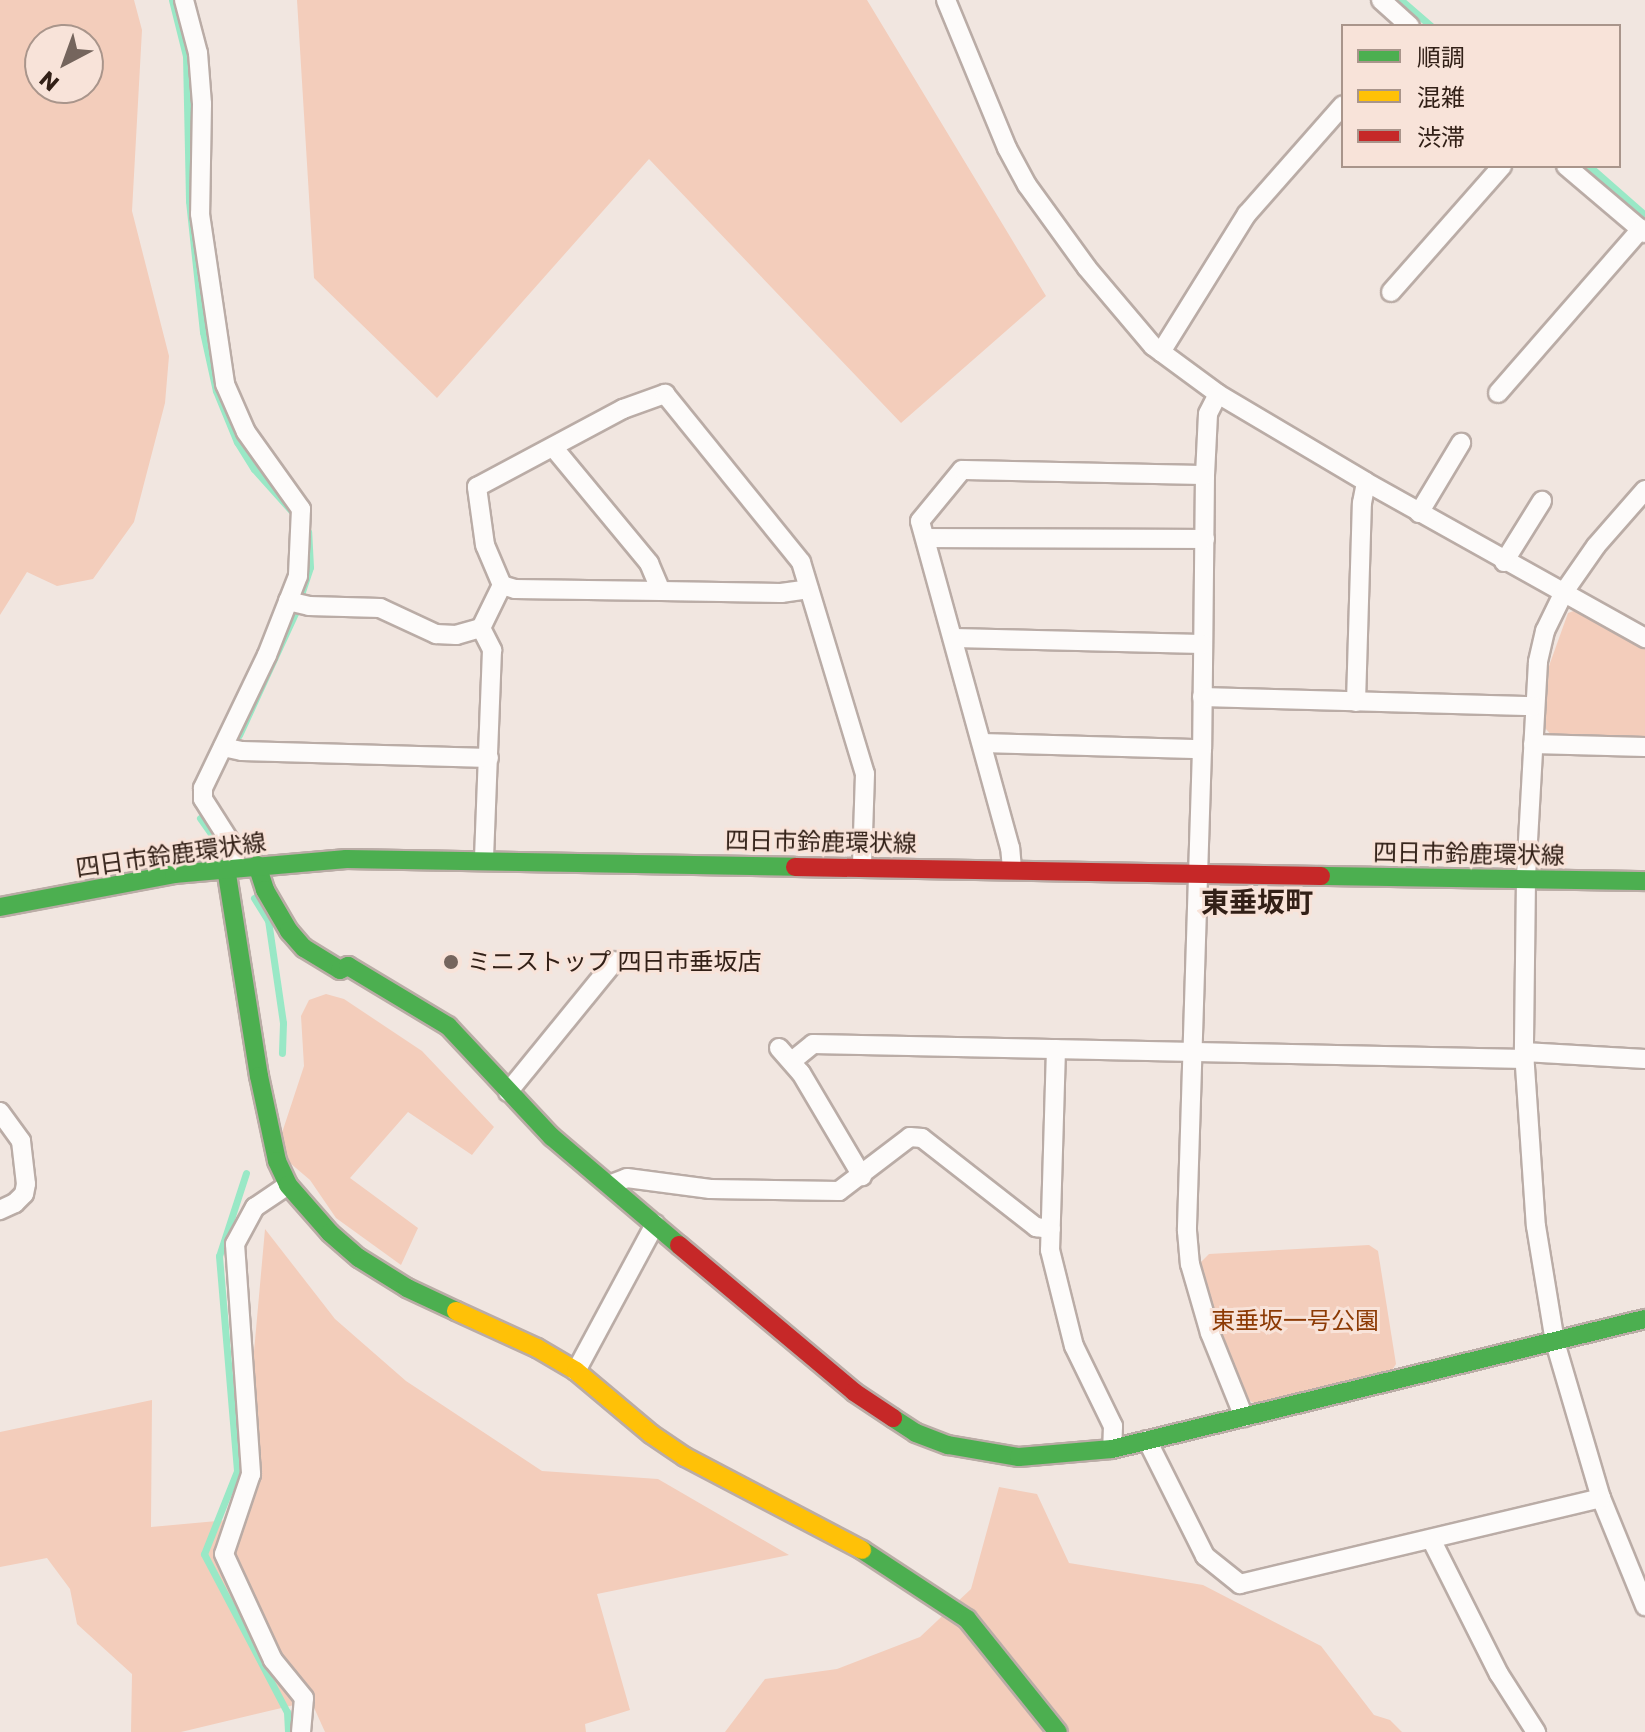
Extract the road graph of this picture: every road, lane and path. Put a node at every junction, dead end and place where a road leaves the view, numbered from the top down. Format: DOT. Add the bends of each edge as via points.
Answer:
graph roads {
  1 [pos="184,0"];
  2 [pos="946,0"];
  3 [pos="1381,0"];
  4 [pos="1408,24"];
  5 [pos="1341,107"];
  6 [pos="1500,168"];
  7 [pos="1568,168"];
  8 [pos="1643,231"];
  9 [pos="1391,292"];
  10 [pos="1161,352"];
  11 [pos="1498,393"];
  12 [pos="1218,394"];
  13 [pos="1461,443"];
  14 [pos="553,447"];
  15 [pos="1205,475"];
  16 [pos="1366,482"];
  17 [pos="1645,490"];
  18 [pos="1542,501"];
  19 [pos="1419,513"];
  20 [pos="926,538"];
  21 [pos="1205,539"];
  22 [pos="1504,562"];
  23 [pos="502,585"];
  24 [pos="809,589"];
  25 [pos="661,591"];
  26 [pos="1564,592"];
  27 [pos="289,601"];
  28 [pos="481,628"];
  29 [pos="953,638"];
  30 [pos="1645,638"];
  31 [pos="1203,644"];
  32 [pos="1202,697"];
  33 [pos="1356,702"];
  34 [pos="1534,706"];
  35 [pos="982,743"];
  36 [pos="1533,744"];
  37 [pos="223,747"];
  38 [pos="1645,747"];
  39 [pos="1202,749"];
  40 [pos="489,758"];
  41 [pos="484,859"];
  42 [pos="257,865"];
  43 [pos="862,866"];
  44 [pos="231,868"];
  45 [pos="1012,869"];
  46 [pos="1197,872"];
  47 [pos="1526,879"];
  48 [pos="1645,881"];
  49 [pos="0,907"];
  50 [pos="615,961"];
  51 [pos="1056,1049"];
  52 [pos="1193,1053"];
  53 [pos="1524,1056"];
  54 [pos="1645,1059"];
  55 [pos="508,1092"];
  56 [pos="0,1112"];
  57 [pos="862,1176"];
  58 [pos="288,1185"];
  59 [pos="609,1185"];
  60 [pos="0,1210"];
  61 [pos="655,1224"];
  62 [pos="1051,1229"];
  63 [pos="1645,1319"];
  64 [pos="1555,1342"];
  65 [pos="576,1371"];
  66 [pos="1244,1417"];
  67 [pos="1147,1440"];
  68 [pos="1112,1449"];
  69 [pos="1601,1498"];
  70 [pos="1431,1539"];
  71 [pos="1645,1606"];
  72 [pos="301,1732"];
  73 [pos="1058,1732"];
  74 [pos="1536,1732"];
  1 -- 27 [label="street" via="198,53 200,214 225,384 246,432 301,509 298,576"];
  2 -- 10 [label="street" via="1027,185 1087,268"];
  3 -- 4 [label="street"];
  5 -- 10 [label="street" via="1247,214"];
  6 -- 9 [label="street"];
  7 -- 8 [label="street"];
  8 -- 11 [label="street"];
  10 -- 12 [label="street"];
  12 -- 15 [label="street" via="1208,414"];
  12 -- 16 [label="street"];
  13 -- 19 [label="street"];
  14 -- 23 [label="street" via="477,487 485,545"];
  14 -- 24 [label="street" via="623,409 665,394 801,562"];
  14 -- 25 [label="street" via="649,563"];
  15 -- 20 [label="street" via="962,470 920,521"];
  15 -- 21 [label="street"];
  16 -- 19 [label="street"];
  16 -- 33 [label="street"];
  17 -- 26 [label="street"];
  18 -- 22 [label="street"];
  19 -- 22 [label="street"];
  20 -- 21 [label="street"];
  20 -- 29 [label="street"];
  21 -- 31 [label="street"];
  22 -- 26 [label="street"];
  23 -- 25 [label="street"];
  23 -- 28 [label="street"];
  24 -- 25 [label="street"];
  24 -- 43 [label="street" via="865,774"];
  26 -- 30 [label="street"];
  26 -- 34 [label="street" via="1545,631"];
  27 -- 28 [label="street" via="380,608 436,634"];
  27 -- 37 [label="street"];
  28 -- 40 [label="street" via="492,650"];
  29 -- 31 [label="street"];
  29 -- 35 [label="street"];
  31 -- 32 [label="street"];
  32 -- 33 [label="street"];
  32 -- 39 [label="street"];
  33 -- 34 [label="street"];
  34 -- 36 [label="street"];
  35 -- 39 [label="street"];
  35 -- 45 [label="street"];
  36 -- 38 [label="street"];
  36 -- 47 [label="street"];
  37 -- 40 [label="street"];
  37 -- 44 [label="street" via="203,799 229,840"];
  39 -- 46 [label="street"];
  40 -- 41 [label="street"];
  41 -- 42 [label="street, 四日市鈴鹿環状線"];
  41 -- 43 [label="street, 四日市鈴鹿環状線"];
  42 -- 44 [label="street, 四日市鈴鹿環状線"];
  42 -- 55 [label="street" via="265,890 304,948 340,970 348,966 448,1026"];
  43 -- 45 [label="street, 四日市鈴鹿環状線"];
  44 -- 49 [label="street, 四日市鈴鹿環状線"];
  44 -- 58 [label="street" via="259,1076 277,1161"];
  45 -- 46 [label="street, 四日市鈴鹿環状線"];
  46 -- 47 [label="street, 四日市鈴鹿環状線"];
  46 -- 52 [label="street"];
  47 -- 48 [label="street, 四日市鈴鹿環状線"];
  47 -- 53 [label="street"];
  50 -- 55 [label="street"];
  51 -- 52 [label="street"];
  51 -- 57 [label="street" via="813,1044 786,1055"];
  51 -- 62 [label="street"];
  52 -- 53 [label="street"];
  52 -- 66 [label="street" via="1187,1248 1210,1333"];
  53 -- 54 [label="street"];
  53 -- 64 [label="street" via="1536,1226"];
  55 -- 59 [label="street"];
  56 -- 60 [label="street" via="21,1141 26,1184 15,1203"];
  57 -- 59 [label="street" via="839,1191 710,1189 627,1178"];
  57 -- 62 [label="street" via="910,1137 922,1138 1036,1227"];
  58 -- 65 [label="street" via="359,1258 407,1288"];
  58 -- 72 [label="street" via="255,1207 235,1244 251,1474 224,1554 273,1660 304,1698"];
  59 -- 61 [label="street"];
  61 -- 65 [label="street"];
  61 -- 68 [label="street" via="854,1392 916,1433 948,1445 1019,1457"];
  62 -- 68 [label="street" via="1050,1250 1064,1313 1113,1426"];
  63 -- 64 [label="street"];
  64 -- 66 [label="street"];
  64 -- 69 [label="street"];
  65 -- 73 [label="street" via="685,1457 829,1530 946,1602 967,1619"];
  66 -- 67 [label="street"];
  67 -- 68 [label="street"];
  67 -- 70 [label="street" via="1205,1556 1240,1584"];
  69 -- 70 [label="street"];
  69 -- 71 [label="street"];
  70 -- 74 [label="street" via="1499,1674"];
}
